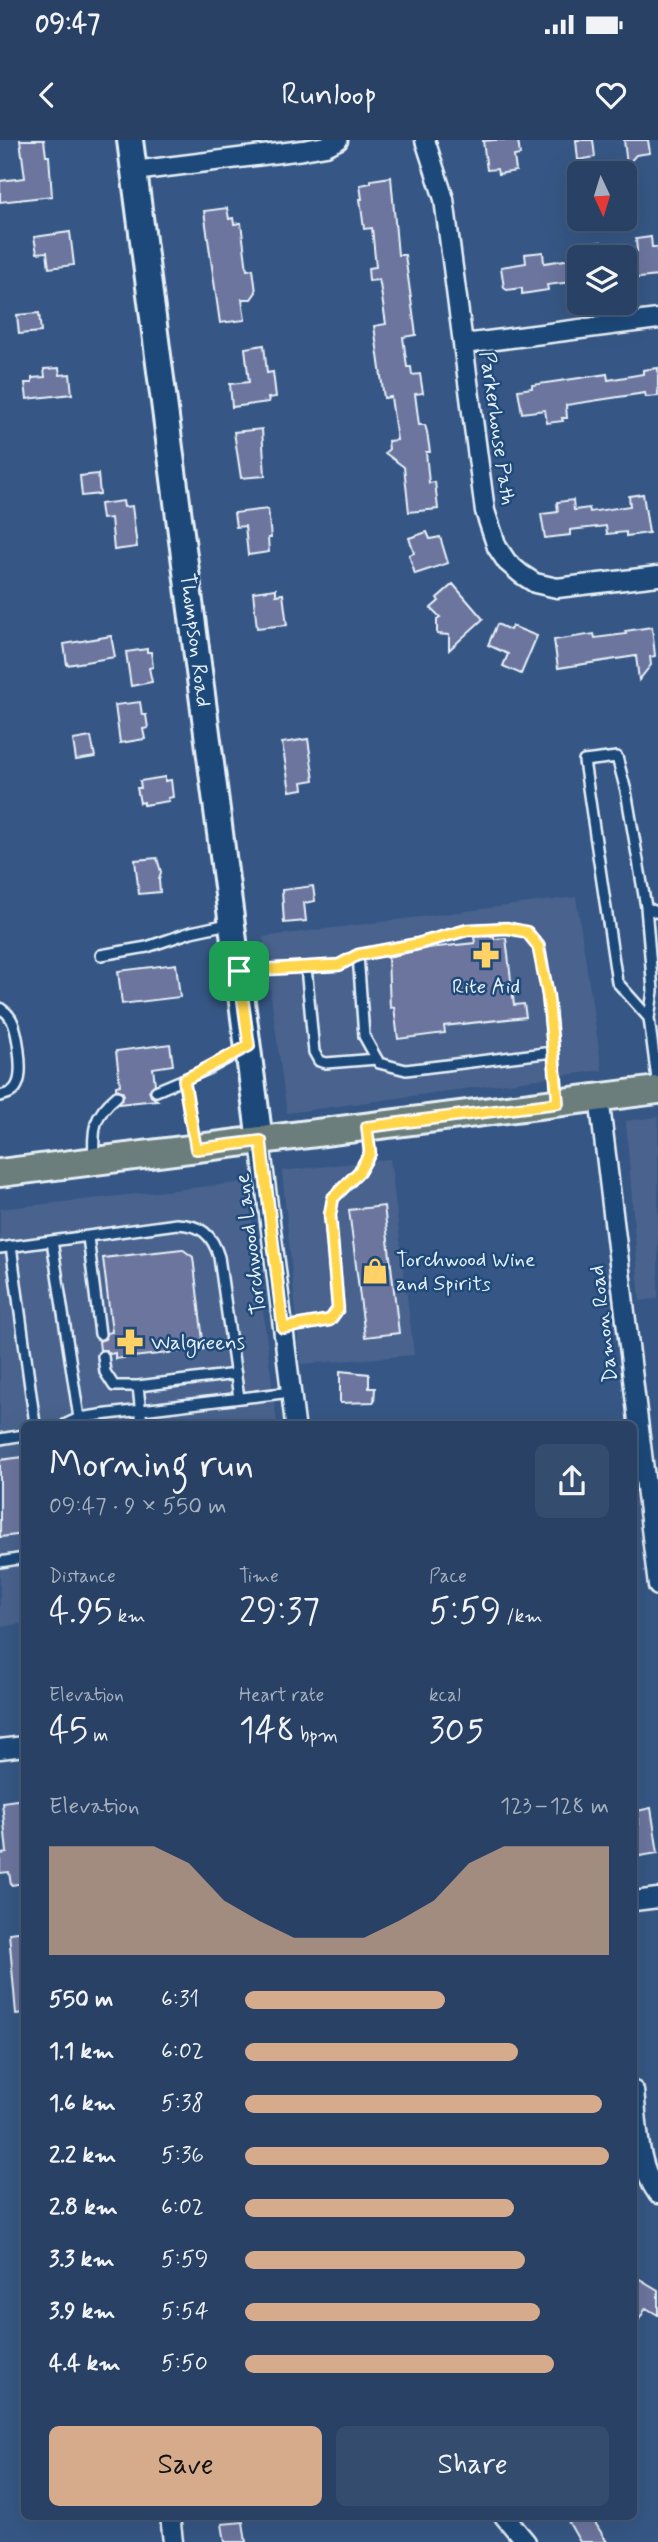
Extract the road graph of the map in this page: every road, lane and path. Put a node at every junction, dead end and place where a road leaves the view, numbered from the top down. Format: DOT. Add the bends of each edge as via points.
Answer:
graph roads {
  1 [pos="130,140"];
  2 [pos="338,140"];
  3 [pos="425,140"];
  4 [pos="134,171"];
  5 [pos="658,319"];
  6 [pos="464,344"];
  7 [pos="658,576"];
  8 [pos="646,907"];
  9 [pos="658,914"];
  10 [pos="233,923"];
  11 [pos="102,955"];
  12 [pos="358,955"];
  13 [pos="306,967"];
  14 [pos="239,971"];
  15 [pos="0,1008"];
  16 [pos="658,1010"];
  17 [pos="649,1018"];
  18 [pos="249,1046"];
  19 [pos="553,1052"];
  20 [pos="377,1059"];
  21 [pos="184,1080"];
  22 [pos="658,1089"];
  23 [pos="156,1091"];
  24 [pos="0,1096"];
  25 [pos="117,1096"];
  26 [pos="599,1097"];
  27 [pos="558,1103"];
  28 [pos="367,1127"];
  29 [pos="261,1141"];
  30 [pos="196,1149"];
  31 [pos="94,1161"];
  32 [pos="0,1173"];
  33 [pos="88,1237"];
  34 [pos="52,1241"];
  35 [pos="11,1246"];
  36 [pos="0,1248"];
  37 [pos="283,1328"];
  38 [pos="100,1334"];
  39 [pos="103,1356"];
  40 [pos="236,1374"];
  41 [pos="138,1386"];
  42 [pos="291,1392"];
  43 [pos="239,1398"];
  44 [pos="140,1410"];
  45 [pos="79,1418"];
  46 [pos="35,1421"];
  47 [pos="72,1421"];
  48 [pos="142,1421"];
  49 [pos="295,1421"];
  50 [pos="21,1436"];
  51 [pos="0,1439"];
  52 [pos="21,1558"];
  53 [pos="0,1562"];
  54 [pos="658,1586"];
  55 [pos="21,1746"];
  56 [pos="0,1749"];
  57 [pos="658,1898"];
  58 [pos="637,1901"];
  59 [pos="637,2116"];
  60 [pos="658,2194"];
  61 [pos="170,2520"];
  62 [pos="507,2520"];
  63 [pos="173,2542"];
  64 [pos="526,2542"];
  1 -- 4 [label="street, Thompson Road"];
  2 -- 4 [label="street" via="303,150"];
  3 -- 6 [label="street, Parkerhouse Path" via="444,199"];
  4 -- 10 [label="street, Thompson Road"];
  5 -- 6 [label="street"];
  6 -- 7 [label="street, Parkerhouse Path" via="485,511 507,562 535,583 557,588"];
  8 -- 9 [label="lane"];
  8 -- 17 [label="lane" via="653,991"];
  8 -- 17 [label="lane" via="617,757 584,761 617,982"];
  10 -- 11 [label="lane"];
  10 -- 14 [label="street, Thompson Road"];
  12 -- 13 [label="lane" via="339,965"];
  12 -- 19 [label="lane" via="467,930 527,932 538,946"];
  12 -- 20 [label="lane" via="364,1036"];
  13 -- 14 [label="lane"];
  13 -- 20 [label="lane" via="314,1052 319,1061"];
  14 -- 18 [label="street, Thompson Road"];
  15 -- 24 [label="lane" via="10,1016 16,1032 20,1066 18,1083 11,1093"];
  16 -- 17 [label="lane"];
  17 -- 22 [label="lane"];
  18 -- 21 [label="lane"];
  18 -- 29 [label="street, Thompson Road"];
  19 -- 20 [label="lane" via="406,1070"];
  19 -- 27 [label="lane"];
  21 -- 23 [label="lane"];
  21 -- 30 [label="lane"];
  22 -- 26 [label="main road"];
  25 -- 31 [label="lane" via="96,1119"];
  26 -- 27 [label="main road"];
  26 -- 54 [label="street, Damon Road"];
  27 -- 28 [label="main road"];
  28 -- 29 [label="main road"];
  28 -- 37 [label="lane" via="370,1153 359,1172 333,1198 330,1215 338,1309 330,1320"];
  29 -- 30 [label="main road"];
  29 -- 37 [label="street, Torchwood Lane"];
  30 -- 31 [label="main road"];
  31 -- 32 [label="main road"];
  33 -- 34 [label="lane"];
  33 -- 38 [label="lane"];
  33 -- 40 [label="lane" via="177,1224 204,1230 219,1256"];
  34 -- 35 [label="lane"];
  34 -- 45 [label="lane"];
  35 -- 36 [label="lane"];
  35 -- 46 [label="lane"];
  37 -- 42 [label="street, Torchwood Lane"];
  39 -- 41 [label="lane" via="105,1372 114,1386"];
  40 -- 41 [label="lane"];
  40 -- 43 [label="lane"];
  41 -- 44 [label="lane"];
  42 -- 43 [label="lane"];
  42 -- 49 [label="street, Torchwood Lane"];
  43 -- 44 [label="lane"];
  44 -- 45 [label="lane"];
  44 -- 48 [label="lane"];
  45 -- 47 [label="lane"];
  50 -- 51 [label="lane"];
  52 -- 53 [label="lane"];
  55 -- 56 [label="street"];
  57 -- 58 [label="street"];
  59 -- 60 [label="street" via="646,2173"];
  61 -- 63 [label="street"];
  62 -- 64 [label="street"];
}
